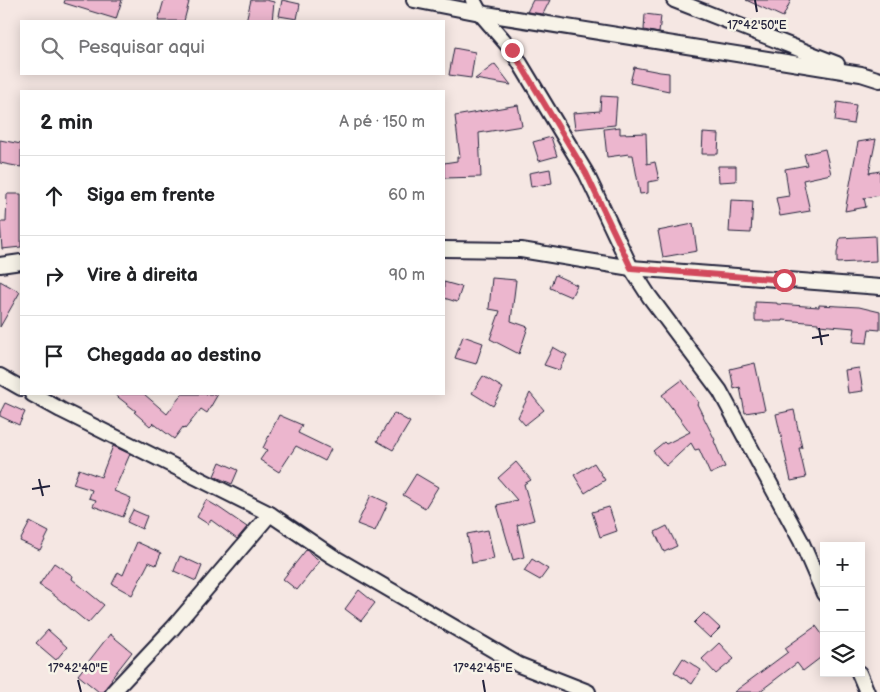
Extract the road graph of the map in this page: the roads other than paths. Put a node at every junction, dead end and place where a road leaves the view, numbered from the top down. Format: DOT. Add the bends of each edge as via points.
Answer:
graph roads {
  1 [pos="414,0"];
  2 [pos="473,0"];
  3 [pos="674,0"];
  4 [pos="480,13"];
  5 [pos="861,74"];
  6 [pos="880,80"];
  7 [pos="445,249"];
  8 [pos="20,262"];
  9 [pos="0,265"];
  10 [pos="631,268"];
  11 [pos="880,287"];
  12 [pos="0,376"];
  13 [pos="20,387"];
  14 [pos="34,395"];
  15 [pos="270,514"];
  16 [pos="821,587"];
  17 [pos="861,677"];
  18 [pos="113,692"];
  19 [pos="588,692"];
  20 [pos="867,692"];
  1 -- 4 [label="street"];
  2 -- 4 [label="street"];
  3 -- 5 [label="street"];
  4 -- 5 [label="street"];
  4 -- 10 [label="street" via="512,50 586,173"];
  5 -- 6 [label="street"];
  7 -- 10 [label="street" via="521,250"];
  8 -- 9 [label="street"];
  10 -- 11 [label="street"];
  10 -- 16 [label="street" via="720,391 800,541"];
  12 -- 13 [label="street"];
  14 -- 15 [label="street"];
  15 -- 18 [label="street" via="173,628"];
  15 -- 19 [label="street" via="332,556 519,665"];
  17 -- 20 [label="street"];
}
